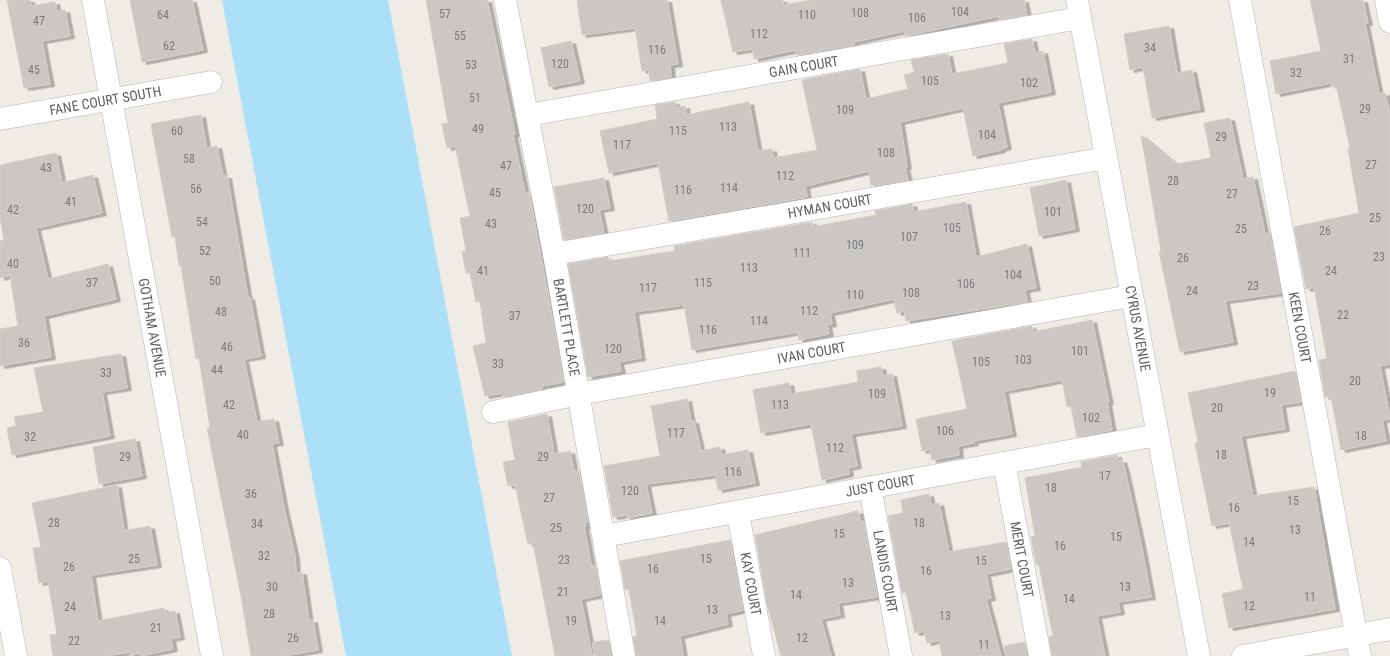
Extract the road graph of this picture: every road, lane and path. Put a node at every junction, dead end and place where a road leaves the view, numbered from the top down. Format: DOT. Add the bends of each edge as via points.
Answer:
graph roads {
  1 [pos="93,0"];
  2 [pos="505,0"];
  3 [pos="1240,0"];
  4 [pos="1386,0"];
  5 [pos="1079,9"];
  6 [pos="1390,22"];
  7 [pos="211,82"];
  8 [pos="110,99"];
  9 [pos="528,115"];
  10 [pos="0,118"];
  11 [pos="1106,158"];
  12 [pos="554,254"];
  13 [pos="1132,296"];
  14 [pos="579,394"];
  15 [pos="493,412"];
  16 [pos="1157,435"];
  17 [pos="1004,463"];
  18 [pos="870,487"];
  19 [pos="738,512"];
  20 [pos="604,536"];
  21 [pos="0,568"];
  22 [pos="1390,629"];
  23 [pos="1358,646"];
  24 [pos="10,649"];
  25 [pos="212,656"];
  26 [pos="624,656"];
  27 [pos="764,656"];
  28 [pos="901,656"];
  29 [pos="1040,656"];
  30 [pos="1199,656"];
  31 [pos="1243,656"];
  1 -- 8 [label="street, GOTHAM AVENUE"];
  2 -- 9 [label="street, BARTLETT PLACE"];
  3 -- 23 [label="street, KEEN COURT"];
  4 -- 6 [label="street"];
  5 -- 9 [label="street, GAIN COURT"];
  5 -- 11 [label="street, CYRUS AVENUE"];
  7 -- 8 [label="street, FANE COURT SOUTH"];
  8 -- 10 [label="street, FANE COURT SOUTH"];
  8 -- 25 [label="street, GOTHAM AVENUE"];
  9 -- 12 [label="street, BARTLETT PLACE"];
  11 -- 12 [label="street, HYMAN COURT"];
  11 -- 13 [label="street, CYRUS AVENUE"];
  12 -- 14 [label="street, BARTLETT PLACE"];
  13 -- 14 [label="street, IVAN COURT"];
  13 -- 16 [label="street, CYRUS AVENUE"];
  14 -- 15 [label="street, IVAN COURT"];
  14 -- 20 [label="street, BARTLETT PLACE"];
  16 -- 17 [label="street, JUST COURT"];
  16 -- 30 [label="street, CYRUS AVENUE"];
  17 -- 18 [label="street, JUST COURT"];
  17 -- 29 [label="street, MERIT COURT"];
  18 -- 19 [label="street, JUST COURT"];
  18 -- 28 [label="street, LANDIS COURT"];
  19 -- 20 [label="street, JUST COURT"];
  19 -- 27 [label="street, KAY COURT"];
  20 -- 26 [label="street, BARTLETT PLACE"];
  21 -- 24 [label="street"];
  22 -- 23 [label="street"];
  23 -- 31 [label="street"];
}
